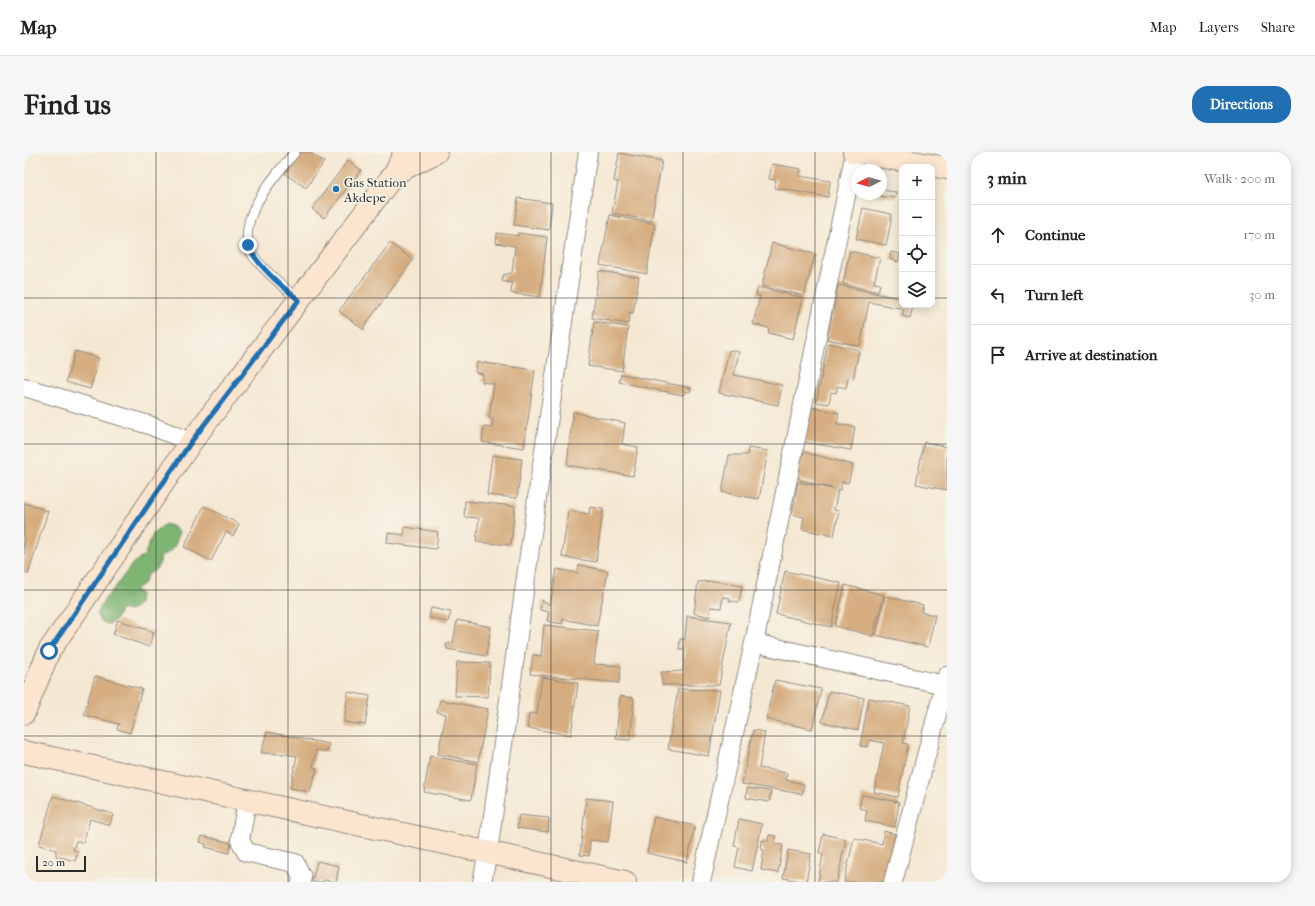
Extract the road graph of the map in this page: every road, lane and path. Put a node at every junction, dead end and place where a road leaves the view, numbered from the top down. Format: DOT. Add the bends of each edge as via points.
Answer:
graph roads {
  1 [pos="295,152"];
  2 [pos="405,152"];
  3 [pos="436,152"];
  4 [pos="588,152"];
  5 [pos="854,152"];
  6 [pos="947,168"];
  7 [pos="395,173"];
  8 [pos="299,300"];
  9 [pos="24,387"];
  10 [pos="191,442"];
  11 [pos="754,643"];
  12 [pos="946,680"];
  13 [pos="24,712"];
  14 [pos="24,752"];
  15 [pos="247,800"];
  16 [pos="488,852"];
  17 [pos="301,882"];
  18 [pos="482,882"];
  19 [pos="624,882"];
  20 [pos="701,882"];
  21 [pos="893,882"];
  1 -- 8 [label="lane" via="260,196 249,224 248,245 257,260"];
  2 -- 7 [label="main road"];
  3 -- 7 [label="main road"];
  4 -- 16 [label="street"];
  5 -- 6 [label="main road"];
  5 -- 11 [label="street"];
  7 -- 8 [label="main road"];
  8 -- 10 [label="main road"];
  9 -- 10 [label="street" via="149,425"];
  10 -- 13 [label="main road" via="49,651"];
  11 -- 12 [label="street"];
  11 -- 20 [label="street"];
  12 -- 21 [label="street"];
  14 -- 15 [label="main road"];
  15 -- 16 [label="main road"];
  15 -- 17 [label="street" via="240,840 246,852 295,862 302,877"];
  16 -- 18 [label="street"];
  16 -- 19 [label="main road"];
}
